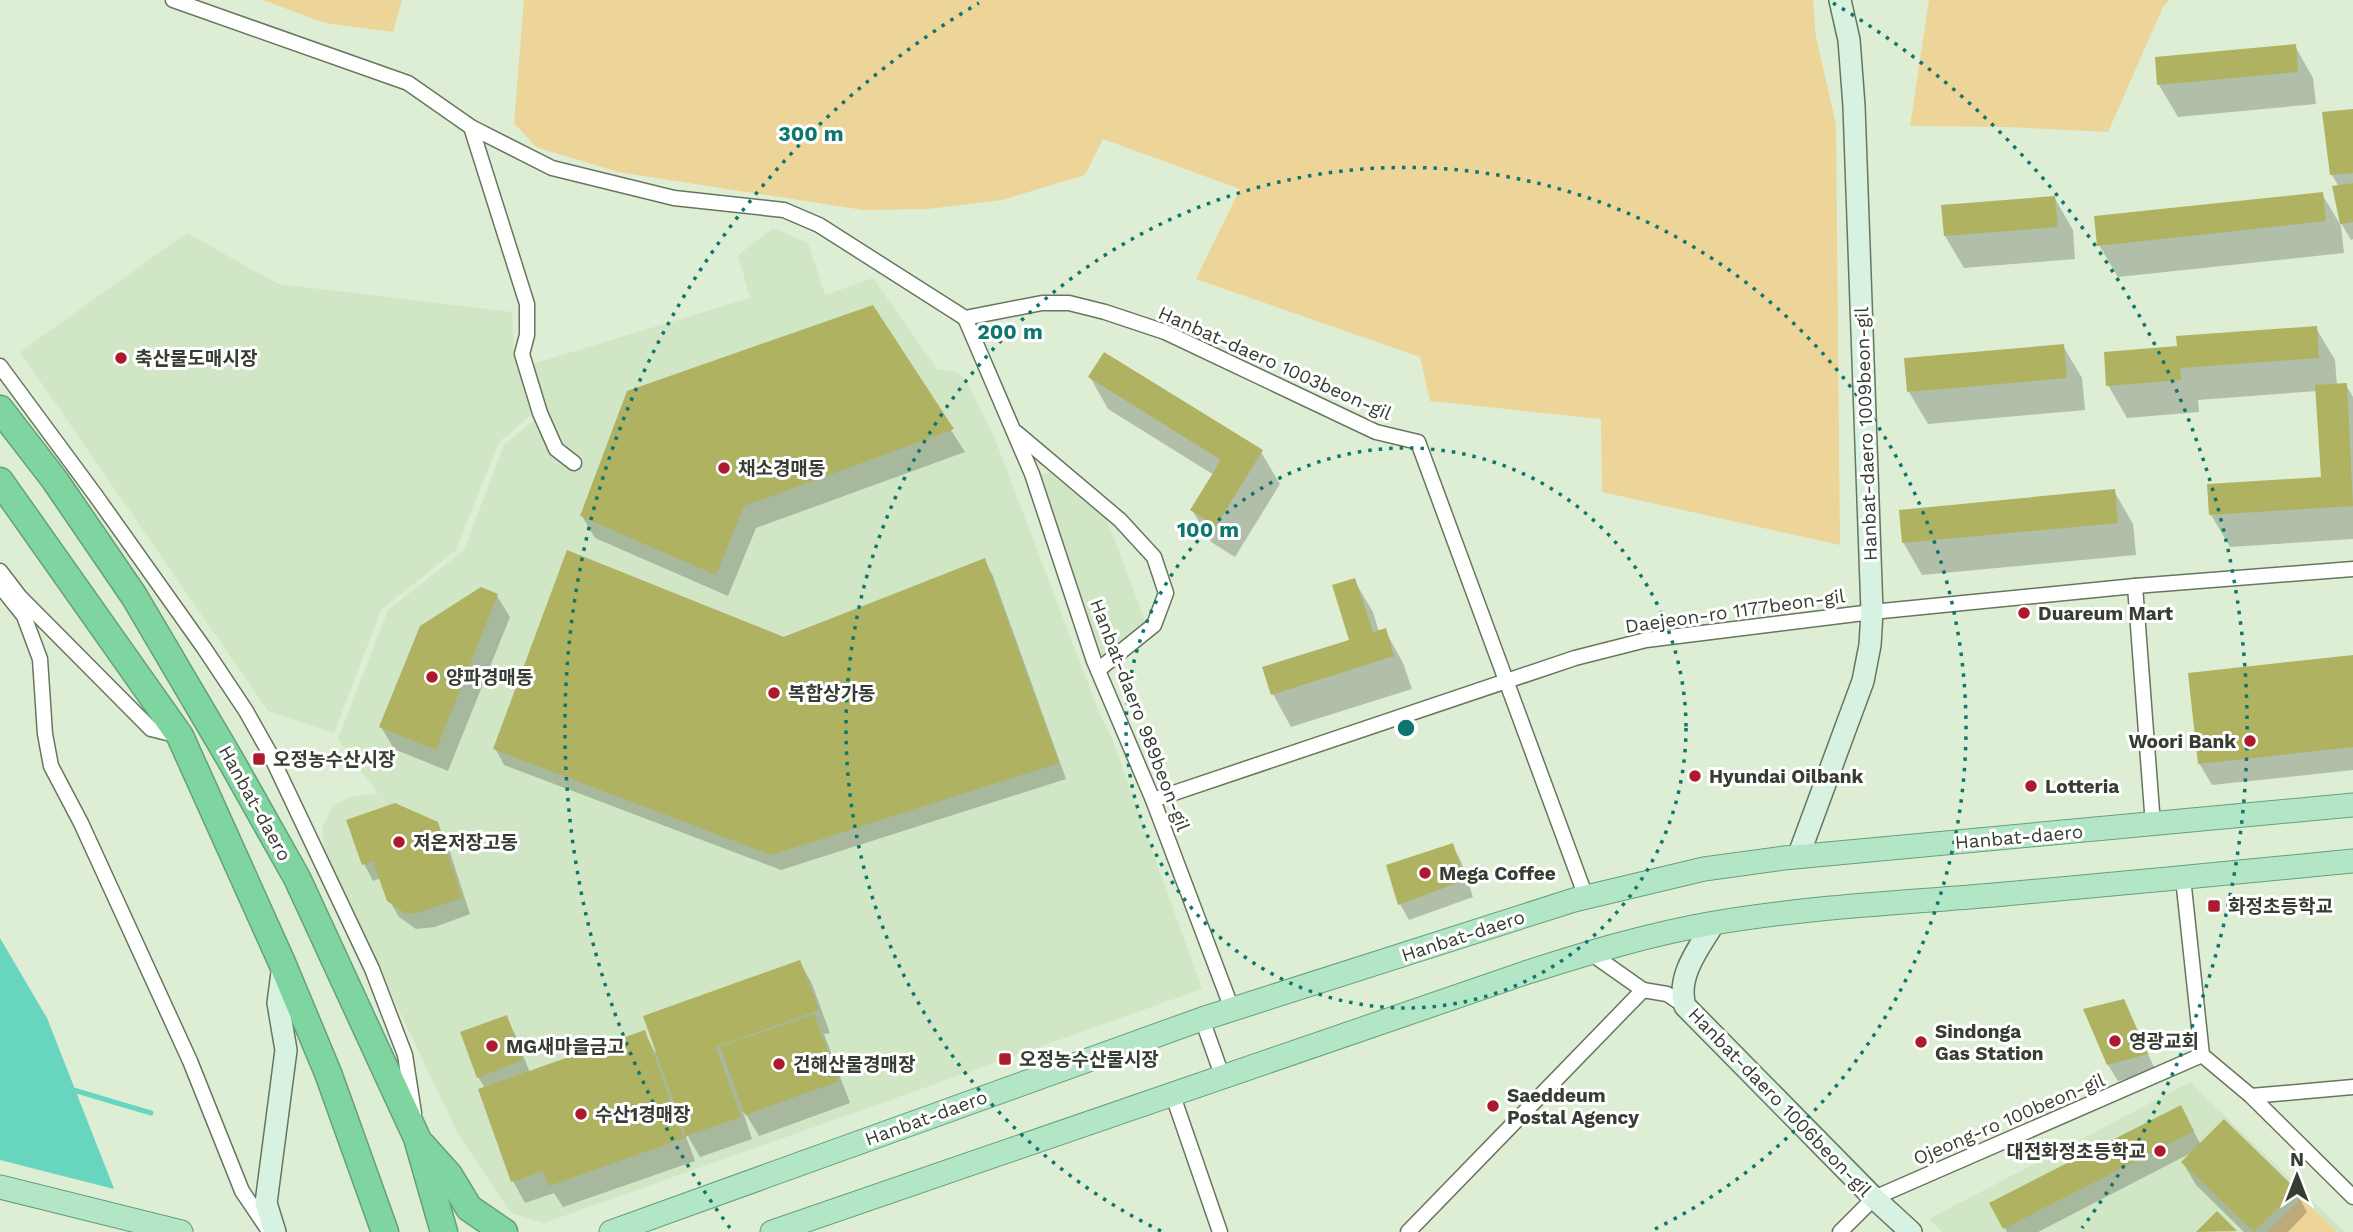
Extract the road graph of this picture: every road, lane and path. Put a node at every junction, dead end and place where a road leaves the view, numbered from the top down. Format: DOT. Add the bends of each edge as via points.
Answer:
graph roads {
  1 [pos="173,0"];
  2 [pos="1840,0"];
  3 [pos="471,127"];
  4 [pos="965,318"];
  5 [pos="0,366"];
  6 [pos="0,409"];
  7 [pos="1014,430"];
  8 [pos="574,463"];
  9 [pos="0,481"];
  10 [pos="2353,569"];
  11 [pos="0,572"];
  12 [pos="0,586"];
  13 [pos="2135,586"];
  14 [pos="1872,612"];
  15 [pos="1098,670"];
  16 [pos="1505,682"];
  17 [pos="180,737"];
  18 [pos="1153,800"];
  19 [pos="2353,805"];
  20 [pos="2153,825"];
  21 [pos="1798,857"];
  22 [pos="2353,861"];
  23 [pos="2183,878"];
  24 [pos="1586,897"];
  25 [pos="1714,923"];
  26 [pos="1589,952"];
  27 [pos="284,965"];
  28 [pos="1643,990"];
  29 [pos="1685,1006"];
  30 [pos="1232,1009"];
  31 [pos="1202,1019"];
  32 [pos="2202,1055"];
  33 [pos="1223,1078"];
  34 [pos="2353,1087"];
  35 [pos="1173,1096"];
  36 [pos="2251,1096"];
  37 [pos="416,1139"];
  38 [pos="0,1187"];
  39 [pos="2353,1197"];
  40 [pos="1874,1198"];
  41 [pos="804,1227"];
  42 [pos="1416,1229"];
  43 [pos="181,1232"];
  44 [pos="272,1232"];
  45 [pos="384,1232"];
  46 [pos="444,1232"];
  47 [pos="503,1232"];
  48 [pos="611,1232"];
  49 [pos="772,1232"];
  50 [pos="1220,1232"];
  51 [pos="1840,1232"];
  52 [pos="1911,1232"];
  1 -- 3 [label="street" via="408,83"];
  2 -- 14 [label="street, Hanbat-daero 1009beon-gil" via="1849,40 1854,106"];
  3 -- 4 [label="street" via="552,169 674,198 784,210 819,225"];
  3 -- 8 [label="street" via="527,304 522,354 556,449"];
  4 -- 7 [label="street, Hanbat-daero 989beon-gil"];
  4 -- 16 [label="street, Hanbat-daero 1003beon-gil" via="1042,303 1069,303 1105,312 1165,332 1376,432 1418,442"];
  5 -- 37 [label="street" via="204,648 269,752 372,969 396,1030 405,1055"];
  6 -- 37 [label="highway, Hanbat-daero" via="134,596 230,759 297,878"];
  7 -- 15 [label="street, Hanbat-daero 989beon-gil"];
  7 -- 15 [label="street" via="1120,520 1154,557 1166,593 1154,625"];
  9 -- 17 [label="highway, Hanbat-daero"];
  10 -- 13 [label="street, Daejeon-ro 1177beon-gil"];
  11 -- 17 [label="street" via="151,729"];
  12 -- 44 [label="street" via="24,617 40,659 51,766 190,1061 242,1191"];
  13 -- 14 [label="street, Daejeon-ro 1177beon-gil"];
  13 -- 20 [label="street"];
  14 -- 16 [label="street, Daejeon-ro 1177beon-gil" via="1646,640"];
  14 -- 21 [label="street, Hanbat-daero 1009beon-gil" via="1863,681"];
  15 -- 18 [label="street, Hanbat-daero 989beon-gil"];
  16 -- 18 [label="street, Daejeon-ro 1177beon-gil"];
  16 -- 24 [label="street, Hanbat-daero 1003beon-gil"];
  17 -- 27 [label="highway, Hanbat-daero"];
  18 -- 30 [label="street, Hanbat-daero 989beon-gil"];
  19 -- 20 [label="main road, Hanbat-daero"];
  20 -- 21 [label="main road, Hanbat-daero"];
  21 -- 24 [label="main road, Hanbat-daero" via="1704,869"];
  22 -- 23 [label="main road"];
  23 -- 25 [label="main road" via="1791,912"];
  23 -- 32 [label="street"];
  24 -- 30 [label="main road, Hanbat-daero"];
  25 -- 26 [label="main road"];
  25 -- 29 [label="street, Hanbat-daero 1006beon-gil" via="1685,974 1681,994"];
  26 -- 28 [label="street"];
  26 -- 33 [label="main road"];
  27 -- 44 [label="street" via="278,1003 286,1050 266,1203"];
  27 -- 45 [label="highway, Hanbat-daero"];
  28 -- 29 [label="street" via="1667,994"];
  28 -- 42 [label="street"];
  29 -- 40 [label="street, Hanbat-daero 1006beon-gil"];
  30 -- 31 [label="main road, Hanbat-daero"];
  31 -- 33 [label="street"];
  31 -- 48 [label="main road, Hanbat-daero"];
  32 -- 36 [label="street"];
  32 -- 40 [label="street, Ojeong-ro 100beon-gil"];
  33 -- 35 [label="main road"];
  34 -- 36 [label="street"];
  35 -- 41 [label="main road"];
  35 -- 50 [label="street"];
  36 -- 39 [label="street"];
  37 -- 46 [label="highway, Hanbat-daero"];
  37 -- 47 [label="highway" via="449,1175 469,1208"];
  38 -- 43 [label="main road"];
  40 -- 51 [label="street, Ojeong-ro 100beon-gil"];
  40 -- 52 [label="street, Hanbat-daero 1006beon-gil"];
  41 -- 49 [label="main road"];
}
